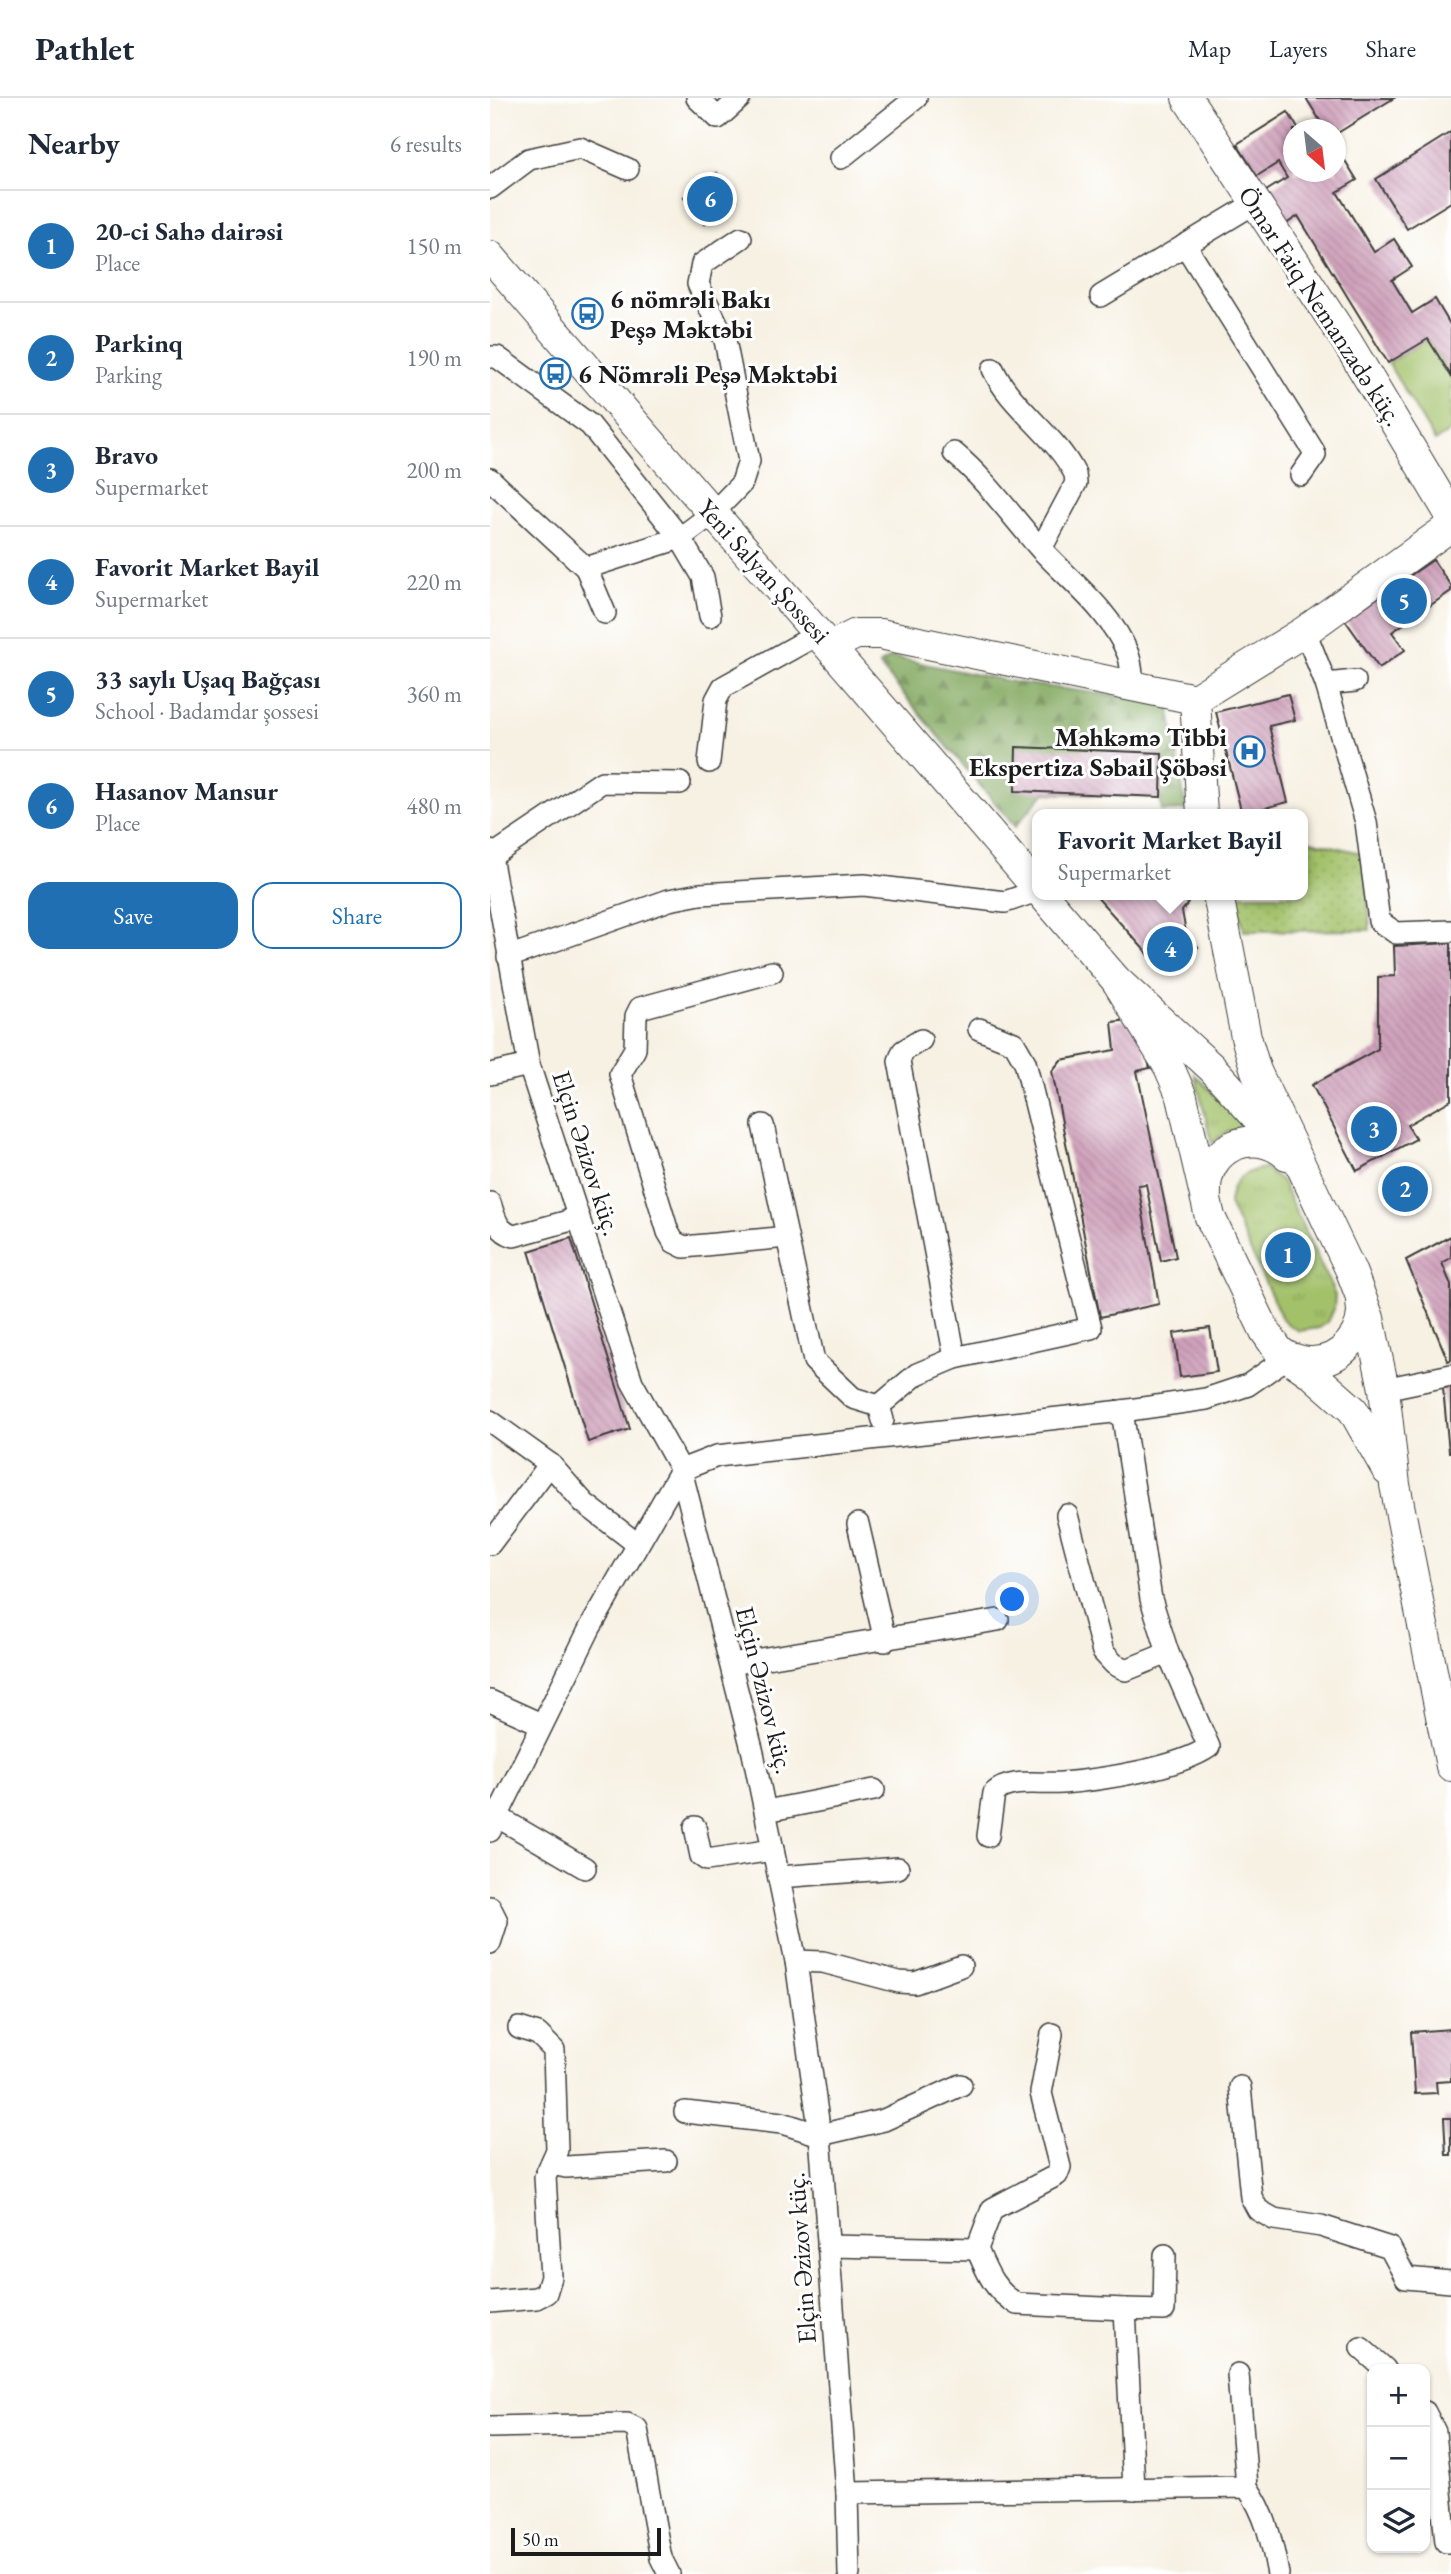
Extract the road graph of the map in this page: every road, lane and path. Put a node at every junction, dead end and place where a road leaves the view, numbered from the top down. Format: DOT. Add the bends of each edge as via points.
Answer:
graph roads {
  1 [pos="697,98"];
  2 [pos="740,98"];
  3 [pos="916,98"];
  4 [pos="1187,98"];
  5 [pos="841,158"];
  6 [pos="628,169"];
  7 [pos="490,188"];
  8 [pos="1255,203"];
  9 [pos="741,238"];
  10 [pos="1185,245"];
  11 [pos="490,256"];
  12 [pos="1101,296"];
  13 [pos="490,357"];
  14 [pos="993,369"];
  15 [pos="954,453"];
  16 [pos="1301,475"];
  17 [pos="490,479"];
  18 [pos="712,514"];
  19 [pos="1451,516"];
  20 [pos="1451,526"];
  21 [pos="680,538"];
  22 [pos="1041,549"];
  23 [pos="586,568"];
  24 [pos="604,613"];
  25 [pos="710,616"];
  26 [pos="1305,631"];
  27 [pos="826,639"];
  28 [pos="1355,681"];
  29 [pos="1326,684"];
  30 [pos="1132,686"];
  31 [pos="1195,699"];
  32 [pos="709,762"];
  33 [pos="680,783"];
  34 [pos="1202,809"];
  35 [pos="491,853"];
  36 [pos="1032,883"];
  37 [pos="1032,891"];
  38 [pos="1047,900"];
  39 [pos="1219,900"];
  40 [pos="1451,931"];
  41 [pos="508,957"];
  42 [pos="772,972"];
  43 [pos="1116,980"];
  44 [pos="979,1029"];
  45 [pos="921,1040"];
  46 [pos="529,1065"];
  47 [pos="490,1074"];
  48 [pos="763,1125"];
  49 [pos="1303,1170"];
  50 [pos="490,1203"];
  51 [pos="1206,1203"];
  52 [pos="579,1218"];
  53 [pos="787,1237"];
  54 [pos="1358,1287"];
  55 [pos="1288,1357"];
  56 [pos="955,1358"];
  57 [pos="1451,1375"];
  58 [pos="1384,1389"];
  59 [pos="879,1406"];
  60 [pos="1122,1411"];
  61 [pos="490,1421"];
  62 [pos="887,1435"];
  63 [pos="550,1464"];
  64 [pos="681,1470"];
  65 [pos="1395,1486"];
  66 [pos="1067,1516"];
  67 [pos="858,1524"];
  68 [pos="636,1543"];
  69 [pos="490,1544"];
  70 [pos="998,1620"];
  71 [pos="885,1641"];
  72 [pos="1168,1654"];
  73 [pos="731,1664"];
  74 [pos="490,1701"];
  75 [pos="541,1724"];
  76 [pos="1451,1766"];
  77 [pos="874,1790"];
  78 [pos="765,1811"];
  79 [pos="494,1824"];
  80 [pos="695,1827"];
  81 [pos="988,1836"];
  82 [pos="774,1850"];
  83 [pos="585,1868"];
  84 [pos="898,1868"];
  85 [pos="779,1877"];
  86 [pos="490,1908"];
  87 [pos="490,1943"];
  88 [pos="796,1961"];
  89 [pos="961,1966"];
  90 [pos="519,2028"];
  91 [pos="1052,2034"];
  92 [pos="961,2085"];
  93 [pos="1240,2087"];
  94 [pos="685,2112"];
  95 [pos="820,2135"];
  96 [pos="666,2161"];
  97 [pos="551,2164"];
  98 [pos="828,2246"];
  99 [pos="977,2249"];
  100 [pos="1165,2255"];
  101 [pos="1451,2282"];
  102 [pos="490,2302"];
  103 [pos="1125,2309"];
  104 [pos="1362,2347"];
  105 [pos="1380,2364"];
  106 [pos="1238,2374"];
  107 [pos="1430,2422"];
  108 [pos="490,2427"];
  109 [pos="1247,2487"];
  110 [pos="1134,2489"];
  111 [pos="847,2493"];
  112 [pos="1451,2543"];
  113 [pos="669,2574"];
  114 [pos="849,2574"];
  115 [pos="1278,2574"];
  1 -- 2 [label="street" via="718,118"];
  3 -- 5 [label="street"];
  4 -- 8 [label="main road, Ömər Faiq Nemanzadə küç."];
  6 -- 7 [label="street" via="580,148 529,159"];
  8 -- 10 [label="street"];
  8 -- 19 [label="main road, Ömər Faiq Nemanzadə küç." via="1347,342"];
  9 -- 18 [label="street" via="702,264 698,285 725,340 749,461 742,483"];
  10 -- 12 [label="street"];
  10 -- 16 [label="street" via="1312,450 1315,456"];
  11 -- 18 [label="main road, Yeni Salyan Şossesi"];
  13 -- 21 [label="street" via="497,357 590,425"];
  14 -- 22 [label="street" via="1075,474 1076,483"];
  15 -- 22 [label="street" via="987,483"];
  17 -- 23 [label="street"];
  18 -- 21 [label="street"];
  18 -- 27 [label="main road, Yeni Salyan Şossesi"];
  20 -- 26 [label="main road"];
  21 -- 23 [label="street"];
  21 -- 25 [label="street" via="703,577"];
  22 -- 30 [label="street" via="1097,607 1127,652"];
  23 -- 24 [label="street"];
  26 -- 29 [label="street"];
  26 -- 31 [label="main road"];
  27 -- 30 [label="main road" via="880,634"];
  27 -- 32 [label="street" via="723,687 716,700"];
  27 -- 36 [label="main road, Yeni Salyan Şossesi"];
  28 -- 29 [label="street"];
  29 -- 40 [label="street" via="1366,822 1379,921 1396,933"];
  30 -- 31 [label="main road"];
  31 -- 34 [label="main road"];
  33 -- 35 [label="street" via="602,782"];
  35 -- 41 [label="street, Elçin Əzizov küç."];
  37 -- 41 [label="street" via="1005,902 864,885 699,894 669,900"];
  38 -- 43 [label="main road"];
  39 -- 49 [label="main road" via="1245,1037"];
  41 -- 46 [label="street, Elçin Əzizov küç."];
  42 -- 53 [label="street" via="640,1008 635,1049 620,1074 674,1242 684,1247"];
  43 -- 49 [label="main road" via="1235,1091"];
  43 -- 51 [label="main road" via="1155,1040 1182,1097"];
  44 -- 56 [label="street" via="1014,1043 1025,1062 1091,1328"];
  45 -- 56 [label="street" via="903,1051 899,1061"];
  46 -- 47 [label="street"];
  46 -- 52 [label="street, Elçin Əzizov küç."];
  48 -- 53 [label="street"];
  49 -- 51 [label="main road" via="1271,1145 1246,1140 1219,1154 1210,1167"];
  49 -- 54 [label="main road"];
  50 -- 52 [label="street" via="498,1226 514,1236"];
  51 -- 55 [label="main road" via="1265,1331"];
  52 -- 64 [label="street, Elçin Əzizov küç." via="632,1382"];
  53 -- 59 [label="street" via="814,1361 853,1398"];
  54 -- 55 [label="main road" via="1363,1317 1349,1345 1325,1360"];
  54 -- 58 [label="main road" via="1373,1329"];
  55 -- 60 [label="street" via="1264,1376 1228,1393"];
  55 -- 65 [label="main road" via="1353,1410"];
  56 -- 59 [label="street" via="917,1374"];
  57 -- 58 [label="street"];
  58 -- 65 [label="main road"];
  59 -- 62 [label="street"];
  60 -- 62 [label="street"];
  60 -- 72 [label="street" via="1151,1599"];
  61 -- 63 [label="street"];
  62 -- 64 [label="street" via="717,1456"];
  63 -- 68 [label="street" via="584,1503"];
  63 -- 69 [label="street"];
  64 -- 68 [label="street"];
  64 -- 73 [label="street, Elçin Əzizov küç."];
  65 -- 76 [label="main road"];
  66 -- 72 [label="street" via="1103,1652 1126,1670"];
  67 -- 71 [label="street"];
  68 -- 75 [label="street"];
  70 -- 71 [label="street"];
  71 -- 73 [label="street"];
  72 -- 81 [label="street" via="1209,1747 1193,1758 1139,1770 1063,1783 1002,1785 994,1793"];
  73 -- 78 [label="street, Elçin Əzizov küç."];
  74 -- 75 [label="street"];
  75 -- 79 [label="street"];
  77 -- 78 [label="street"];
  78 -- 82 [label="street, Elçin Əzizov küç."];
  79 -- 83 [label="street"];
  80 -- 82 [label="street" via="701,1856 707,1860"];
  82 -- 85 [label="street, Elçin Əzizov küç."];
  84 -- 85 [label="street"];
  85 -- 88 [label="street, Elçin Əzizov küç."];
  86 -- 87 [label="street" via="497,1921"];
  88 -- 89 [label="street" via="823,1962 915,1983"];
  88 -- 95 [label="street, Elçin Əzizov küç."];
  90 -- 97 [label="street" via="538,2034 554,2050 557,2150"];
  91 -- 99 [label="street" via="1041,2093 1060,2167 1057,2175 992,2209"];
  92 -- 95 [label="street" via="884,2120"];
  93 -- 101 [label="street" via="1251,2197 1258,2210 1274,2219 1321,2226 1390,2248 1406,2278"];
  94 -- 95 [label="street" via="782,2123"];
  95 -- 98 [label="street, Elçin Əzizov küç."];
  96 -- 97 [label="street"];
  97 -- 102 [label="street" via="545,2177 551,2277 546,2293"];
  98 -- 99 [label="street"];
  98 -- 111 [label="street, Elçin Əzizov küç."];
  99 -- 103 [label="street" via="992,2283 1017,2304"];
  100 -- 103 [label="street" via="1164,2310"];
  103 -- 110 [label="street"];
  104 -- 105 [label="street"];
  106 -- 109 [label="street"];
  107 -- 112 [label="street" via="1435,2432 1446,2542"];
  108 -- 113 [label="street" via="627,2424 637,2429 660,2558"];
  109 -- 110 [label="street"];
  109 -- 115 [label="street" via="1271,2536"];
  110 -- 111 [label="street"];
  111 -- 114 [label="street, Elçin Əzizov küç."];
}
